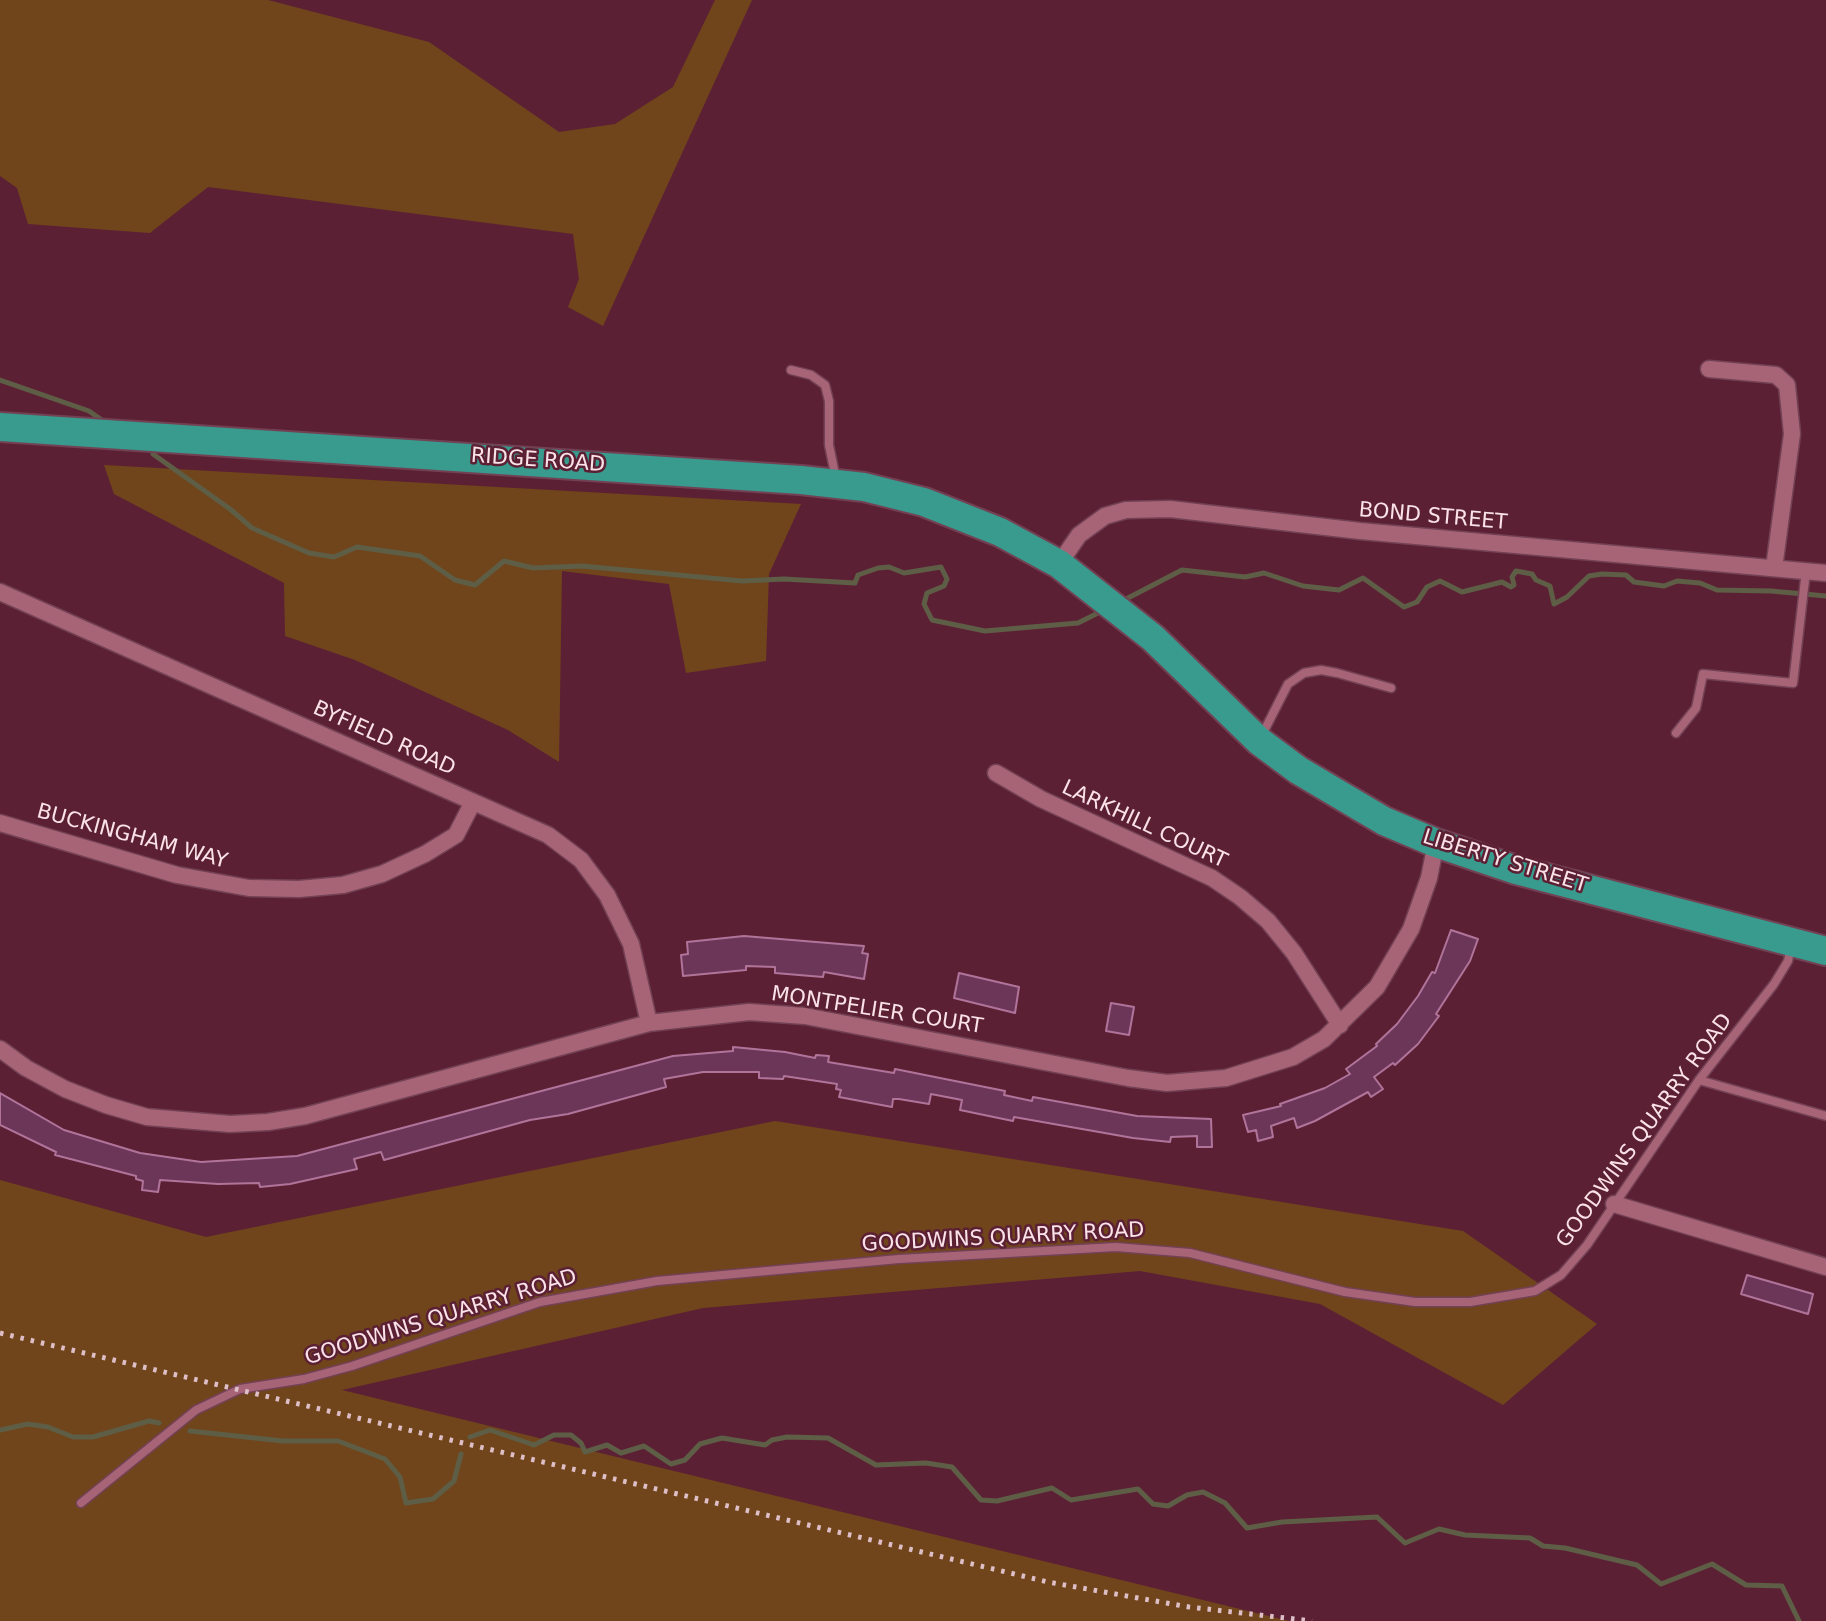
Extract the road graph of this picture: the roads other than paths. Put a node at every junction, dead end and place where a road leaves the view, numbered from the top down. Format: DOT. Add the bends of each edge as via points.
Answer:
graph roads {
  1 [pos="1709,369"];
  2 [pos="791,370"];
  3 [pos="0,427"];
  4 [pos="836,484"];
  5 [pos="1059,564"];
  6 [pos="1774,568"];
  7 [pos="1826,573"];
  8 [pos="1806,576"];
  9 [pos="0,593"];
  10 [pos="1391,688"];
  11 [pos="1676,733"];
  12 [pos="1259,741"];
  13 [pos="996,773"];
  14 [pos="473,802"];
  15 [pos="0,823"];
  16 [pos="1436,843"];
  17 [pos="1793,941"];
  18 [pos="1826,951"];
  19 [pos="649,1023"];
  20 [pos="1340,1025"];
  21 [pos="0,1049"];
  22 [pos="1699,1080"];
  23 [pos="1826,1116"];
  24 [pos="1614,1204"];
  25 [pos="1826,1267"];
  26 [pos="80,1503"];
  1 -- 6 [label="street" via="1776,375 1787,385 1792,434"];
  2 -- 4 [label="lane" via="825,385"];
  3 -- 4 [label="highway, RIDGE ROAD"];
  4 -- 5 [label="highway, RIDGE ROAD" via="947,510"];
  5 -- 6 [label="street, BOND STREET" via="1079,535 1105,516 1125,510 1170,509"];
  5 -- 12 [label="highway, LIBERTY STREET" via="1153,638"];
  6 -- 8 [label="street, BOND STREET"];
  7 -- 8 [label="street, BOND STREET"];
  8 -- 11 [label="lane" via="1793,683 1703,674 1696,708"];
  9 -- 14 [label="street, BYFIELD ROAD"];
  10 -- 12 [label="lane" via="1321,670 1304,673 1287,684"];
  12 -- 16 [label="highway, LIBERTY STREET" via="1345,800"];
  13 -- 20 [label="street, LARKHILL COURT" via="1041,799 1212,878 1240,897 1294,953"];
  14 -- 15 [label="street, BUCKINGHAM WAY" via="456,835 425,854 382,874 343,885 299,889 249,888 177,875"];
  14 -- 19 [label="street, BYFIELD ROAD" via="548,835 581,860 607,895 631,944"];
  16 -- 17 [label="highway, LIBERTY STREET" via="1516,870"];
  16 -- 20 [label="street, MONTPELIER COURT" via="1420,907 1404,946 1377,987"];
  17 -- 18 [label="highway, LIBERTY STREET"];
  17 -- 22 [label="lane, GOODWINS QUARRY ROAD" via="1788,961 1774,984"];
  19 -- 20 [label="street, MONTPELIER COURT" via="749,1012 805,1016 1167,1083 1257,1071 1314,1045"];
  19 -- 21 [label="street, MONTPELIER COURT" via="268,1122 147,1117 65,1089"];
  22 -- 23 [label="lane"];
  22 -- 24 [label="lane, GOODWINS QUARRY ROAD"];
  24 -- 25 [label="street"];
  24 -- 26 [label="lane, GOODWINS QUARRY ROAD" via="1587,1245 1551,1284 1508,1298 1470,1302 1415,1302 1345,1292 1190,1252 1116,1247 899,1259 657,1281 579,1293 352,1366 240,1390 196,1410"];
}
